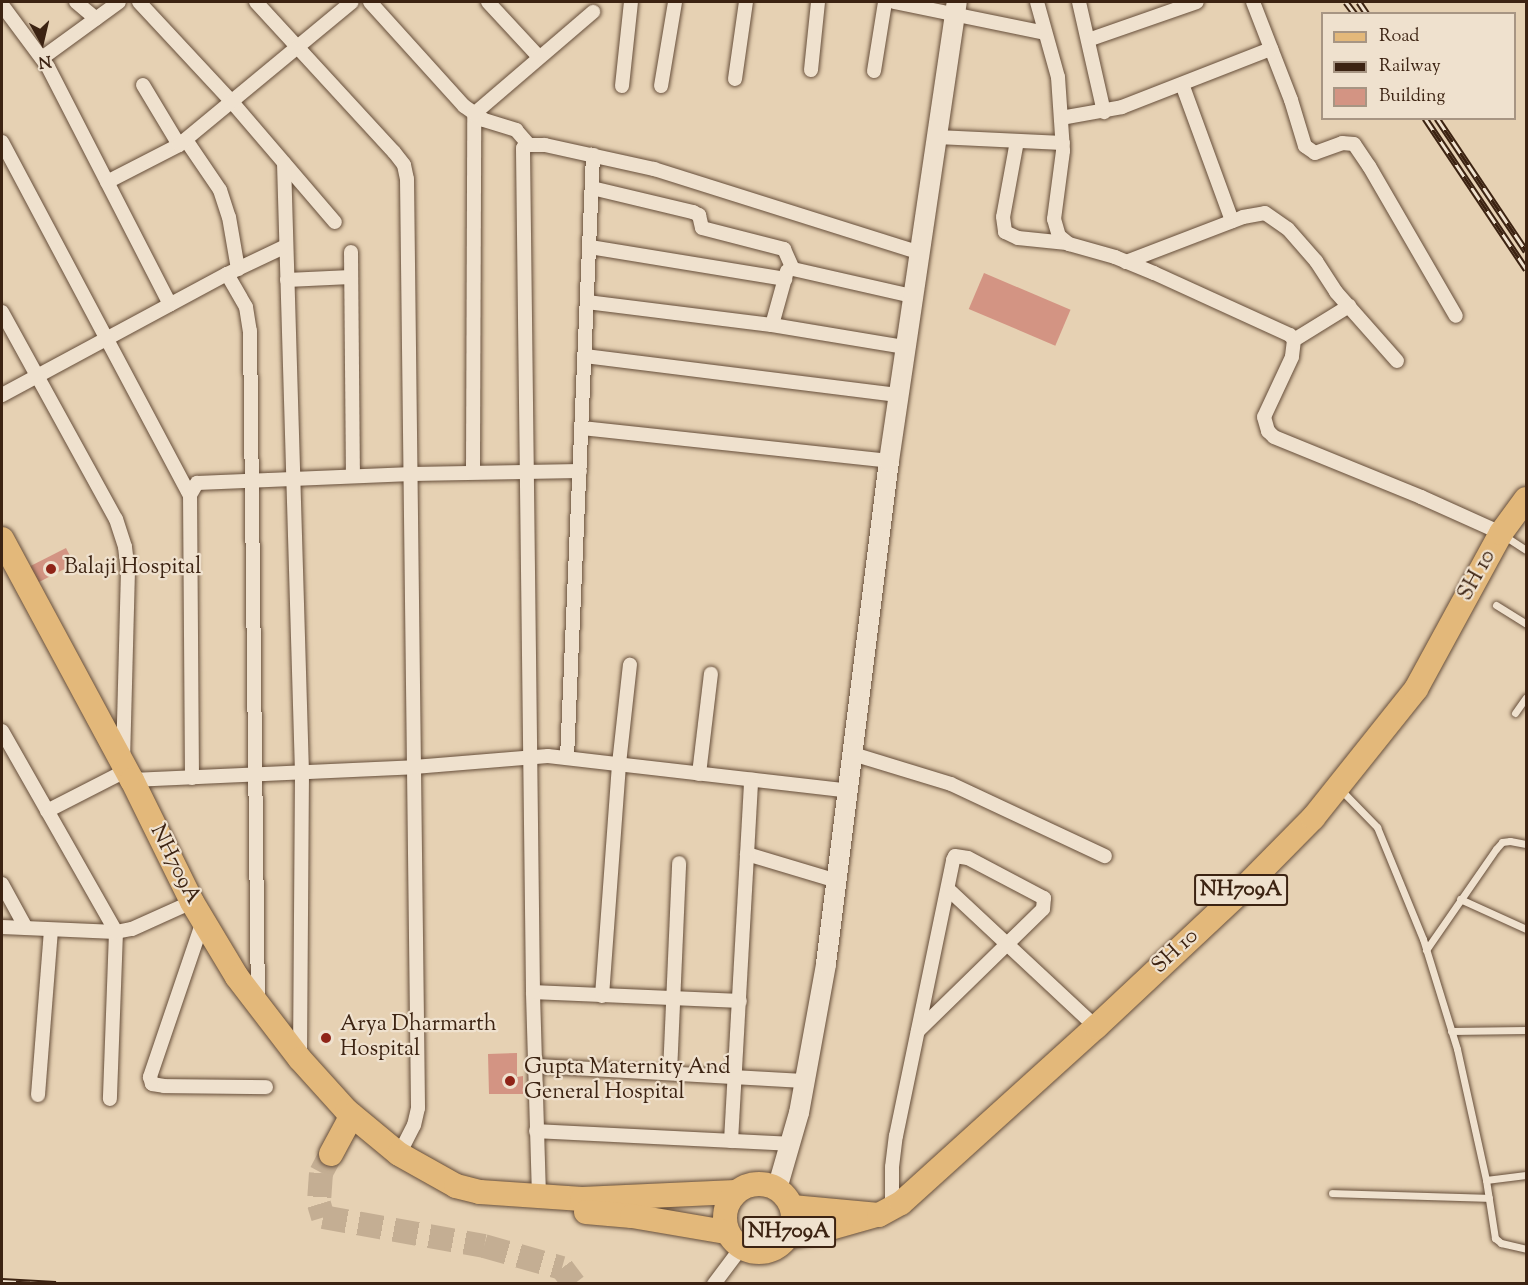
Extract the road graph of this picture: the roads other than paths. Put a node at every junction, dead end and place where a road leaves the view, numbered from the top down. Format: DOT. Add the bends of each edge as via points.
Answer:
graph roads {
  1 [pos="76,2"];
  2 [pos="119,2"];
  3 [pos="139,2"];
  4 [pos="256,2"];
  5 [pos="352,2"];
  6 [pos="370,2"];
  7 [pos="488,2"];
  8 [pos="631,2"];
  9 [pos="675,2"];
  10 [pos="746,2"];
  11 [pos="818,2"];
  12 [pos="885,2"];
  13 [pos="894,2"];
  14 [pos="1037,2"];
  15 [pos="1079,2"];
  16 [pos="1197,2"];
  17 [pos="1253,2"];
  18 [pos="2,5"];
  19 [pos="957,7"];
  20 [pos="593,12"];
  21 [pos="96,19"];
  22 [pos="1045,33"];
  23 [pos="1088,40"];
  24 [pos="298,47"];
  25 [pos="1271,49"];
  26 [pos="539,57"];
  27 [pos="42,58"];
  28 [pos="811,70"];
  29 [pos="874,71"];
  30 [pos="735,79"];
  31 [pos="1182,84"];
  32 [pos="143,85"];
  33 [pos="622,86"];
  34 [pos="661,86"];
  35 [pos="232,102"];
  36 [pos="1104,112"];
  37 [pos="474,114"];
  38 [pos="1061,118"];
  39 [pos="937,136"];
  40 [pos="1017,141"];
  41 [pos="2,142"];
  42 [pos="183,143"];
  43 [pos="1063,143"];
  44 [pos="529,144"];
  45 [pos="593,155"];
  46 [pos="284,163"];
  47 [pos="107,182"];
  48 [pos="592,188"];
  49 [pos="1232,221"];
  50 [pos="335,222"];
  51 [pos="1069,244"];
  52 [pos="286,246"];
  53 [pos="590,247"];
  54 [pos="351,252"];
  55 [pos="918,252"];
  56 [pos="1126,262"];
  57 [pos="789,263"];
  58 [pos="233,271"];
  59 [pos="351,277"];
  60 [pos="784,279"];
  61 [pos="287,280"];
  62 [pos="912,296"];
  63 [pos="587,302"];
  64 [pos="170,304"];
  65 [pos="1349,306"];
  66 [pos="2,312"];
  67 [pos="1456,316"];
  68 [pos="772,325"];
  69 [pos="108,338"];
  70 [pos="1294,340"];
  71 [pos="905,346"];
  72 [pos="585,356"];
  73 [pos="1397,361"];
  74 [pos="36,375"];
  75 [pos="2,395"];
  76 [pos="898,395"];
  77 [pos="582,428"];
  78 [pos="889,461"];
  79 [pos="529,471"];
  80 [pos="580,471"];
  81 [pos="473,472"];
  82 [pos="412,474"];
  83 [pos="353,476"];
  84 [pos="292,478"];
  85 [pos="251,480"];
  86 [pos="190,495"];
  87 [pos="1527,499"];
  88 [pos="1501,533"];
  89 [pos="2,539"];
  90 [pos="1527,550"];
  91 [pos="1496,605"];
  92 [pos="1527,624"];
  93 [pos="630,665"];
  94 [pos="711,674"];
  95 [pos="1527,697"];
  96 [pos="1515,713"];
  97 [pos="2,731"];
  98 [pos="854,754"];
  99 [pos="531,756"];
  100 [pos="567,758"];
  101 [pos="619,764"];
  102 [pos="414,767"];
  103 [pos="127,771"];
  104 [pos="303,772"];
  105 [pos="255,774"];
  106 [pos="699,774"];
  107 [pos="192,778"];
  108 [pos="751,780"];
  109 [pos="1339,788"];
  110 [pos="849,791"];
  111 [pos="47,811"];
  112 [pos="1527,844"];
  113 [pos="747,854"];
  114 [pos="1105,856"];
  115 [pos="679,863"];
  116 [pos="837,881"];
  117 [pos="2,884"];
  118 [pos="948,889"];
  119 [pos="1460,899"];
  120 [pos="197,912"];
  121 [pos="2,927"];
  122 [pos="26,928"];
  123 [pos="1527,929"];
  124 [pos="51,932"];
  125 [pos="116,932"];
  126 [pos="1007,945"];
  127 [pos="1426,950"];
  128 [pos="533,992"];
  129 [pos="602,996"];
  130 [pos="673,999"];
  131 [pos="740,1000"];
  132 [pos="258,1005"];
  133 [pos="1096,1027"];
  134 [pos="1527,1030"];
  135 [pos="918,1031"];
  136 [pos="1451,1031"];
  137 [pos="300,1059"];
  138 [pos="536,1066"];
  139 [pos="670,1073"];
  140 [pos="736,1077"];
  141 [pos="806,1081"];
  142 [pos="266,1087"];
  143 [pos="38,1095"];
  144 [pos="110,1099"];
  145 [pos="352,1115"];
  146 [pos="536,1131"];
  147 [pos="731,1141"];
  148 [pos="792,1144"];
  149 [pos="331,1154"];
  150 [pos="399,1154"];
  151 [pos="1527,1175"];
  152 [pos="1486,1180"];
  153 [pos="736,1192"];
  154 [pos="1332,1193"];
  155 [pos="539,1196"];
  156 [pos="784,1198"];
  157 [pos="1489,1198"];
  158 [pos="886,1212"];
  159 [pos="788,1238"];
  160 [pos="734,1240"];
  161 [pos="1527,1249"];
  162 [pos="714,1284"];
  1 -- 21 [label="street"];
  2 -- 21 [label="street"];
  3 -- 35 [label="street"];
  4 -- 24 [label="street"];
  5 -- 24 [label="street"];
  6 -- 37 [label="street"];
  7 -- 26 [label="street"];
  8 -- 33 [label="street"];
  9 -- 34 [label="street"];
  10 -- 30 [label="street"];
  11 -- 28 [label="street"];
  12 -- 29 [label="street"];
  13 -- 19 [label="street"];
  14 -- 22 [label="street"];
  15 -- 23 [label="street"];
  16 -- 23 [label="street"];
  17 -- 25 [label="street"];
  18 -- 27 [label="street"];
  19 -- 22 [label="street"];
  19 -- 39 [label="main road, NH709A"];
  20 -- 26 [label="street"];
  21 -- 27 [label="street"];
  22 -- 38 [label="street" via="1056,67"];
  23 -- 36 [label="street"];
  24 -- 35 [label="street"];
  24 -- 82 [label="street" via="404,165"];
  25 -- 31 [label="street"];
  25 -- 67 [label="street" via="1305,146 1315,153 1342,143 1354,144"];
  26 -- 37 [label="street"];
  27 -- 47 [label="street"];
  31 -- 36 [label="street"];
  31 -- 49 [label="street"];
  32 -- 42 [label="street"];
  35 -- 42 [label="street"];
  35 -- 46 [label="street"];
  36 -- 38 [label="street"];
  37 -- 44 [label="street" via="516,130"];
  37 -- 81 [label="street"];
  38 -- 43 [label="street"];
  39 -- 40 [label="street"];
  39 -- 55 [label="main road, NH709A"];
  40 -- 43 [label="street"];
  40 -- 51 [label="street" via="1005,232 1018,238"];
  41 -- 69 [label="street"];
  42 -- 47 [label="street"];
  42 -- 58 [label="street" via="220,190 229,217"];
  43 -- 51 [label="street" via="1054,219 1059,236"];
  44 -- 45 [label="street"];
  44 -- 79 [label="street" via="522,155"];
  45 -- 48 [label="street"];
  45 -- 55 [label="street" via="654,169"];
  46 -- 50 [label="street"];
  46 -- 52 [label="street"];
  47 -- 64 [label="street"];
  48 -- 53 [label="street"];
  48 -- 57 [label="street" via="693,212 699,216 702,228 784,249"];
  49 -- 56 [label="street"];
  49 -- 65 [label="street" via="1256,213 1274,217 1316,261"];
  51 -- 56 [label="street"];
  52 -- 58 [label="street"];
  52 -- 61 [label="street"];
  53 -- 60 [label="street"];
  53 -- 63 [label="street"];
  54 -- 59 [label="street"];
  55 -- 62 [label="main road, NH709A"];
  56 -- 70 [label="street" via="1275,327"];
  57 -- 60 [label="street"];
  57 -- 62 [label="street" via="794,269"];
  58 -- 64 [label="street"];
  58 -- 85 [label="street" via="249,321"];
  59 -- 61 [label="street"];
  59 -- 83 [label="street"];
  60 -- 68 [label="street"];
  61 -- 84 [label="street"];
  62 -- 71 [label="main road, NH709A"];
  63 -- 68 [label="street"];
  63 -- 72 [label="street"];
  64 -- 69 [label="street"];
  65 -- 70 [label="street"];
  65 -- 73 [label="street"];
  66 -- 74 [label="street"];
  68 -- 71 [label="street"];
  69 -- 74 [label="street"];
  69 -- 86 [label="street"];
  70 -- 88 [label="street" via="1292,357 1264,417 1274,437"];
  71 -- 76 [label="main road, NH709A"];
  72 -- 76 [label="street"];
  72 -- 77 [label="street"];
  74 -- 75 [label="street"];
  74 -- 103 [label="street" via="116,519 125,547"];
  76 -- 78 [label="main road, NH709A"];
  77 -- 78 [label="street"];
  77 -- 80 [label="street"];
  78 -- 98 [label="main road, NH709A"];
  79 -- 80 [label="street"];
  79 -- 81 [label="street"];
  79 -- 99 [label="street"];
  80 -- 100 [label="street"];
  81 -- 82 [label="street"];
  82 -- 83 [label="street"];
  82 -- 102 [label="street"];
  83 -- 84 [label="street"];
  84 -- 85 [label="street"];
  84 -- 104 [label="street"];
  85 -- 86 [label="street" via="197,483"];
  85 -- 105 [label="street"];
  86 -- 107 [label="street"];
  87 -- 88 [label="highway, SH 10 / NH709A"];
  88 -- 90 [label="lane"];
  88 -- 109 [label="highway, SH 10 / NH709A" via="1416,689"];
  89 -- 103 [label="highway, NH709A"];
  91 -- 92 [label="lane"];
  93 -- 101 [label="street"];
  94 -- 106 [label="street"];
  95 -- 96 [label="lane"];
  97 -- 111 [label="street"];
  98 -- 110 [label="main road, NH709A"];
  98 -- 114 [label="street" via="960,788"];
  99 -- 100 [label="street"];
  99 -- 102 [label="street"];
  99 -- 128 [label="street"];
  100 -- 101 [label="street"];
  101 -- 106 [label="street"];
  101 -- 129 [label="street"];
  102 -- 104 [label="street"];
  102 -- 150 [label="street" via="418,1108"];
  103 -- 107 [label="street"];
  103 -- 111 [label="street"];
  103 -- 120 [label="highway, NH709A"];
  104 -- 105 [label="street"];
  104 -- 137 [label="street"];
  105 -- 107 [label="street"];
  105 -- 132 [label="street"];
  106 -- 108 [label="street"];
  108 -- 110 [label="street"];
  108 -- 113 [label="street"];
  109 -- 127 [label="lane" via="1377,827"];
  109 -- 133 [label="highway, SH 10 / NH709A" via="1238,894"];
  110 -- 116 [label="main road, NH709A"];
  111 -- 125 [label="street"];
  112 -- 119 [label="lane" via="1502,842"];
  113 -- 116 [label="street"];
  113 -- 131 [label="street"];
  115 -- 130 [label="street"];
  116 -- 141 [label="main road, NH709A"];
  117 -- 122 [label="street"];
  118 -- 126 [label="street"];
  118 -- 126 [label="street" via="953,860 960,856 1044,898 1043,909"];
  118 -- 135 [label="street"];
  119 -- 123 [label="lane"];
  119 -- 127 [label="lane"];
  120 -- 125 [label="street"];
  120 -- 132 [label="highway, NH709A"];
  120 -- 142 [label="street" via="150,1077 152,1084"];
  121 -- 122 [label="street"];
  122 -- 124 [label="street"];
  124 -- 125 [label="street"];
  124 -- 143 [label="street"];
  125 -- 144 [label="street"];
  126 -- 133 [label="street"];
  126 -- 135 [label="street"];
  127 -- 136 [label="lane"];
  128 -- 129 [label="street"];
  128 -- 138 [label="street"];
  129 -- 130 [label="street"];
  130 -- 131 [label="street"];
  130 -- 139 [label="street"];
  131 -- 140 [label="street"];
  132 -- 137 [label="highway, NH709A"];
  133 -- 158 [label="highway, SH 10 / NH709A" via="920,1188"];
  134 -- 136 [label="lane"];
  135 -- 158 [label="street" via="896,1136"];
  136 -- 152 [label="lane"];
  137 -- 145 [label="highway, NH709A"];
  138 -- 139 [label="street"];
  138 -- 146 [label="street"];
  139 -- 140 [label="street"];
  140 -- 141 [label="street"];
  140 -- 147 [label="street"];
  141 -- 148 [label="main road, NH709A"];
  145 -- 149 [label="highway"];
  145 -- 150 [label="highway, NH709A"];
  146 -- 147 [label="street"];
  146 -- 155 [label="street"];
  147 -- 148 [label="street"];
  148 -- 156 [label="main road, NH709A"];
  150 -- 155 [label="highway, NH709A" via="456,1186 480,1192"];
  150 -- 160 [label="highway, NH709A" via="424,1185 458,1203 483,1208 632,1216"];
  151 -- 152 [label="lane"];
  152 -- 157 [label="lane"];
  153 -- 155 [label="highway, NH709A" via="582,1199"];
  153 -- 156 [label="highway, NH709A" via="761,1184"];
  153 -- 160 [label="highway, NH709A" via="724,1216"];
  154 -- 157 [label="lane"];
  156 -- 158 [label="highway, NH709A"];
  156 -- 159 [label="highway, NH709A" via="793,1221"];
  157 -- 161 [label="lane" via="1495,1238"];
  158 -- 159 [label="main road, SH 10 / NH709A"];
  159 -- 160 [label="highway, NH709A" via="772,1251 755,1253"];
  160 -- 162 [label="street"];
}
